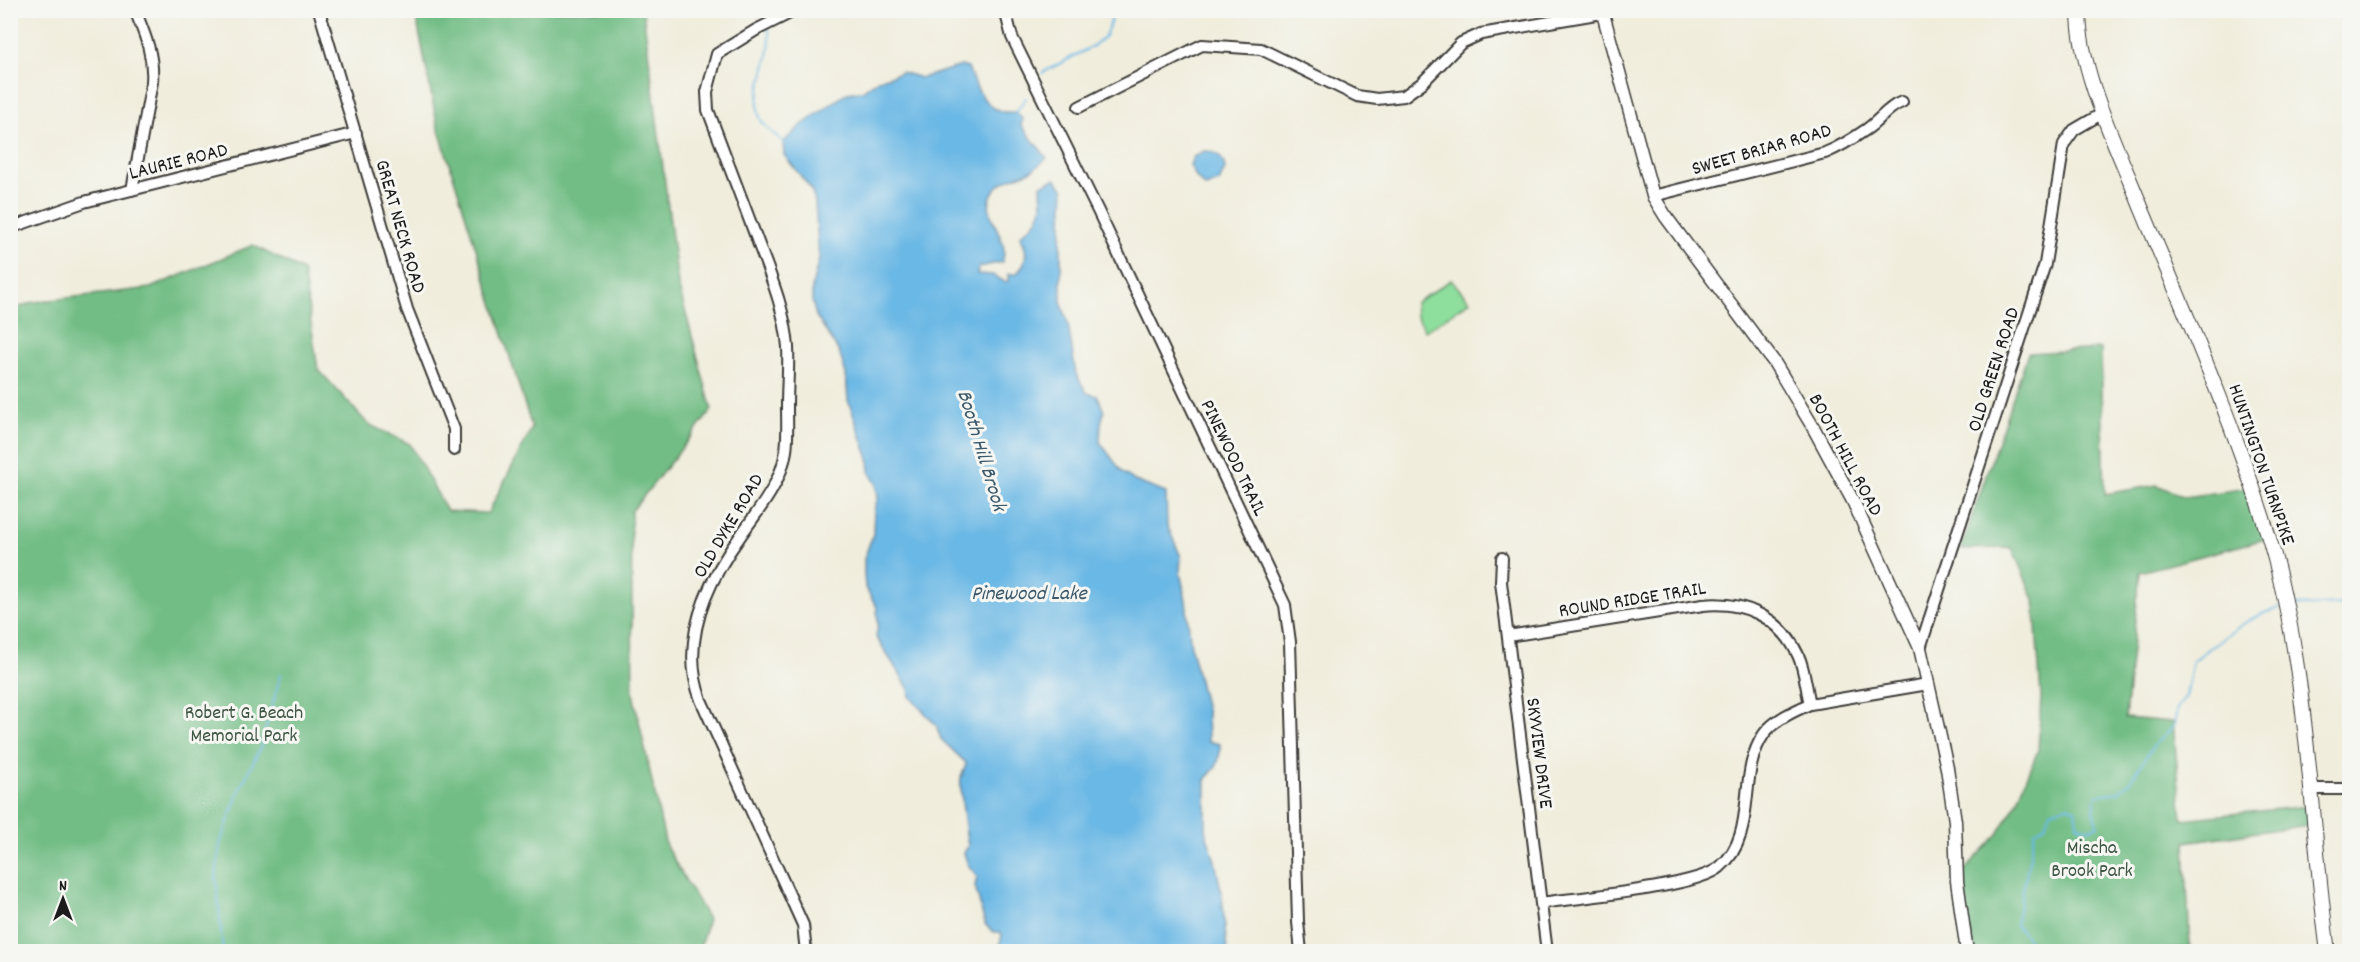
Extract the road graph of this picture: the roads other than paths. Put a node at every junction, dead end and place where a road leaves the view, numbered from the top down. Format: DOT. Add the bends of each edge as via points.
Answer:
graph roads {
  1 [pos="135,10"];
  2 [pos="319,10"];
  3 [pos="796,10"];
  4 [pos="1005,10"];
  5 [pos="2079,10"];
  6 [pos="1602,12"];
  7 [pos="1902,102"];
  8 [pos="1079,107"];
  9 [pos="2103,113"];
  10 [pos="356,133"];
  11 [pos="132,190"];
  12 [pos="1653,196"];
  13 [pos="10,228"];
  14 [pos="454,450"];
  15 [pos="1502,558"];
  16 [pos="1508,636"];
  17 [pos="1920,648"];
  18 [pos="1928,684"];
  19 [pos="1810,704"];
  20 [pos="2310,789"];
  21 [pos="2349,789"];
  22 [pos="1541,903"];
  23 [pos="806,951"];
  24 [pos="1301,951"];
  25 [pos="1547,951"];
  26 [pos="1967,951"];
  27 [pos="2328,951"];
  1 -- 11 [label="street" via="154,65"];
  2 -- 10 [label="street, GREAT NECK ROAD"];
  3 -- 23 [label="street, OLD DYKE ROAD" via="717,54 707,92 708,110 768,269 788,346 785,452 776,482 734,544 700,611 694,632 694,675 701,700 803,926"];
  4 -- 24 [label="street, PINEWOOD TRAIL" via="1012,37 1285,605 1290,642"];
  5 -- 9 [label="main road, HUNTINGTON TURNPIKE" via="2088,64"];
  6 -- 8 [label="street" via="1482,34 1461,43 1445,62 1404,96 1357,96 1261,50 1202,45"];
  6 -- 12 [label="street, BOOTH HILL ROAD"];
  7 -- 12 [label="street, SWEET BRIAR ROAD" via="1893,105 1869,128 1825,153"];
  9 -- 17 [label="street, OLD GREEN ROAD" via="2074,130 2064,144 2045,264"];
  9 -- 20 [label="main road, HUNTINGTON TURNPIKE" via="2224,409 2266,527 2286,596"];
  10 -- 11 [label="street, LAURIE ROAD"];
  10 -- 14 [label="street, GREAT NECK ROAD" via="408,309 453,429"];
  11 -- 13 [label="street, LAURIE ROAD" via="75,204"];
  12 -- 17 [label="street, BOOTH HILL ROAD" via="1774,362 1805,413 1852,501"];
  15 -- 16 [label="street, SKYVIEW DRIVE"];
  16 -- 19 [label="street, ROUND RIDGE TRAIL" via="1718,603 1744,607 1772,622 1790,641 1798,656"];
  16 -- 22 [label="street, SKYVIEW DRIVE"];
  17 -- 18 [label="street, BOOTH HILL ROAD"];
  18 -- 19 [label="street"];
  18 -- 26 [label="street, BOOTH HILL ROAD" via="1955,821 1957,882"];
  19 -- 22 [label="street" via="1792,711 1764,734 1751,766 1738,841 1720,868 1680,883"];
  20 -- 21 [label="street"];
  20 -- 27 [label="main road, HUNTINGTON TURNPIKE"];
  22 -- 25 [label="street, SKYVIEW DRIVE"];
}
